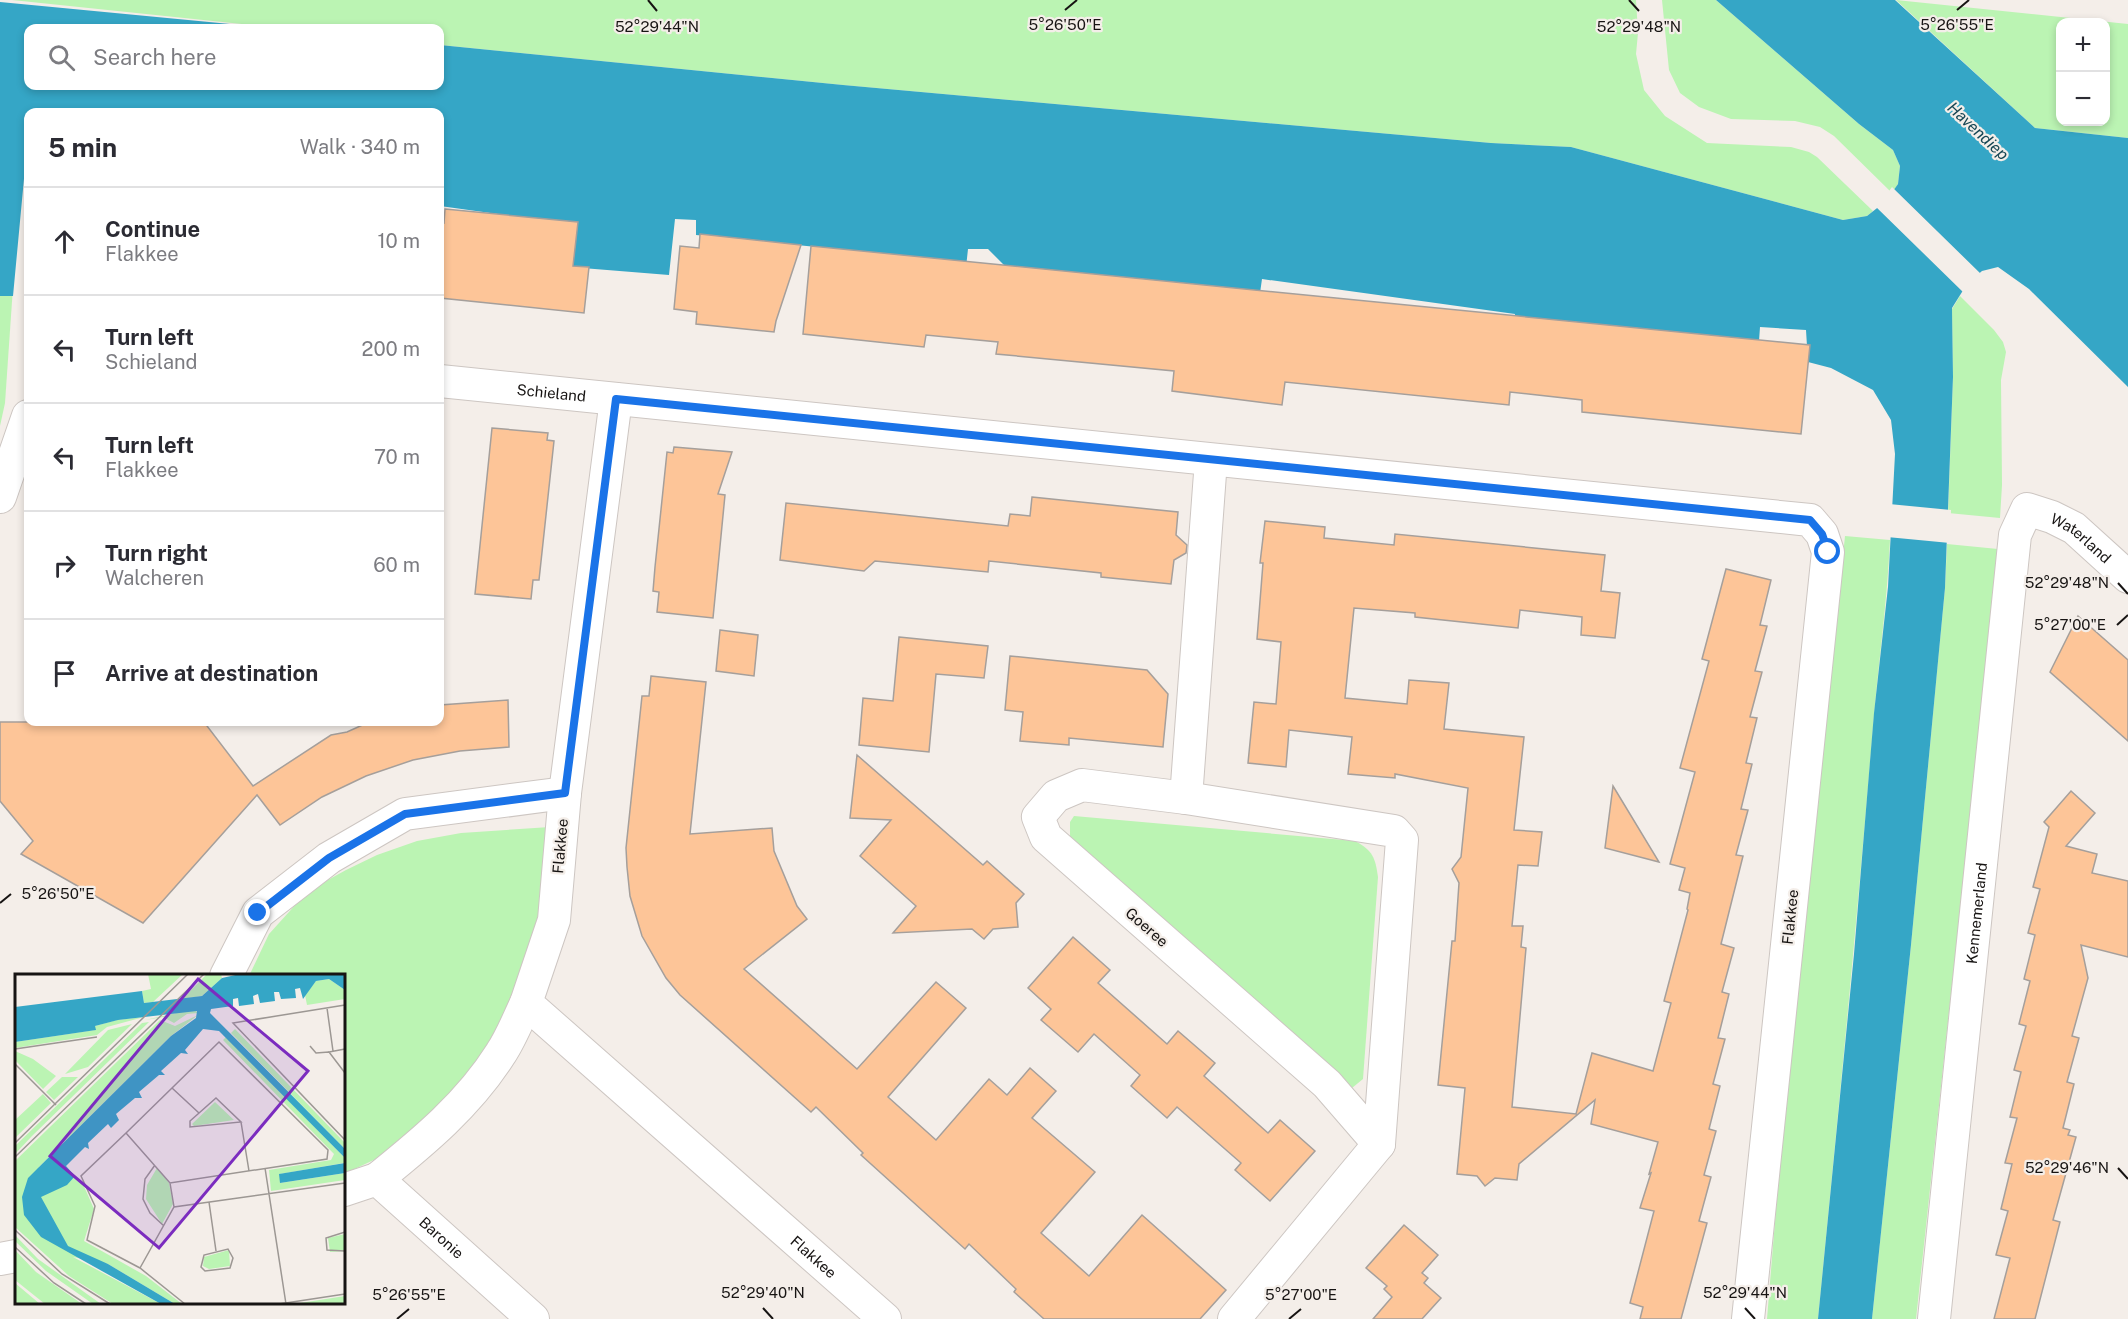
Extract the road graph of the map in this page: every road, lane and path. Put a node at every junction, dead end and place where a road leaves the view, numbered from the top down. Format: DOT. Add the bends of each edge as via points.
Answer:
graph roads {
  1 [pos="444,381"];
  2 [pos="616,399"];
  3 [pos="24,428"];
  4 [pos="1211,460"];
  5 [pos="0,497"];
  6 [pos="2027,509"];
  7 [pos="1810,520"];
  8 [pos="2128,577"];
  9 [pos="565,793"];
  10 [pos="1186,798"];
  11 [pos="227,974"];
  12 [pos="526,1003"];
  13 [pos="1379,1144"];
  14 [pos="377,1179"];
  15 [pos="345,1190"];
  16 [pos="15,1256"];
  17 [pos="0,1258"];
  18 [pos="533,1319"];
  19 [pos="885,1319"];
  20 [pos="1234,1319"];
  21 [pos="1748,1319"];
  22 [pos="1934,1319"];
  1 -- 2 [label="street, Schieland"];
  2 -- 4 [label="street, Schieland"];
  2 -- 9 [label="street, Flakkee"];
  3 -- 5 [label="street"];
  4 -- 7 [label="street, Schieland"];
  4 -- 10 [label="street"];
  6 -- 8 [label="street, Waterland" via="2074,528"];
  6 -- 22 [label="street, Kennemerland" via="2015,535"];
  7 -- 21 [label="street, Flakkee" via="1822,534 1828,552"];
  9 -- 11 [label="street" via="405,814 329,858 258,913"];
  9 -- 12 [label="street, Flakkee" via="554,920"];
  10 -- 13 [label="street, Goeree" via="1394,831 1402,840"];
  10 -- 13 [label="street, Goeree" via="1082,785 1056,796 1038,817 1046,837 1327,1084"];
  12 -- 14 [label="street, Flakkee" via="502,1053 465,1100 425,1140"];
  12 -- 19 [label="street, Flakkee"];
  13 -- 20 [label="street"];
  14 -- 15 [label="street"];
  14 -- 18 [label="street, Baronie"];
  16 -- 17 [label="street"];
}
